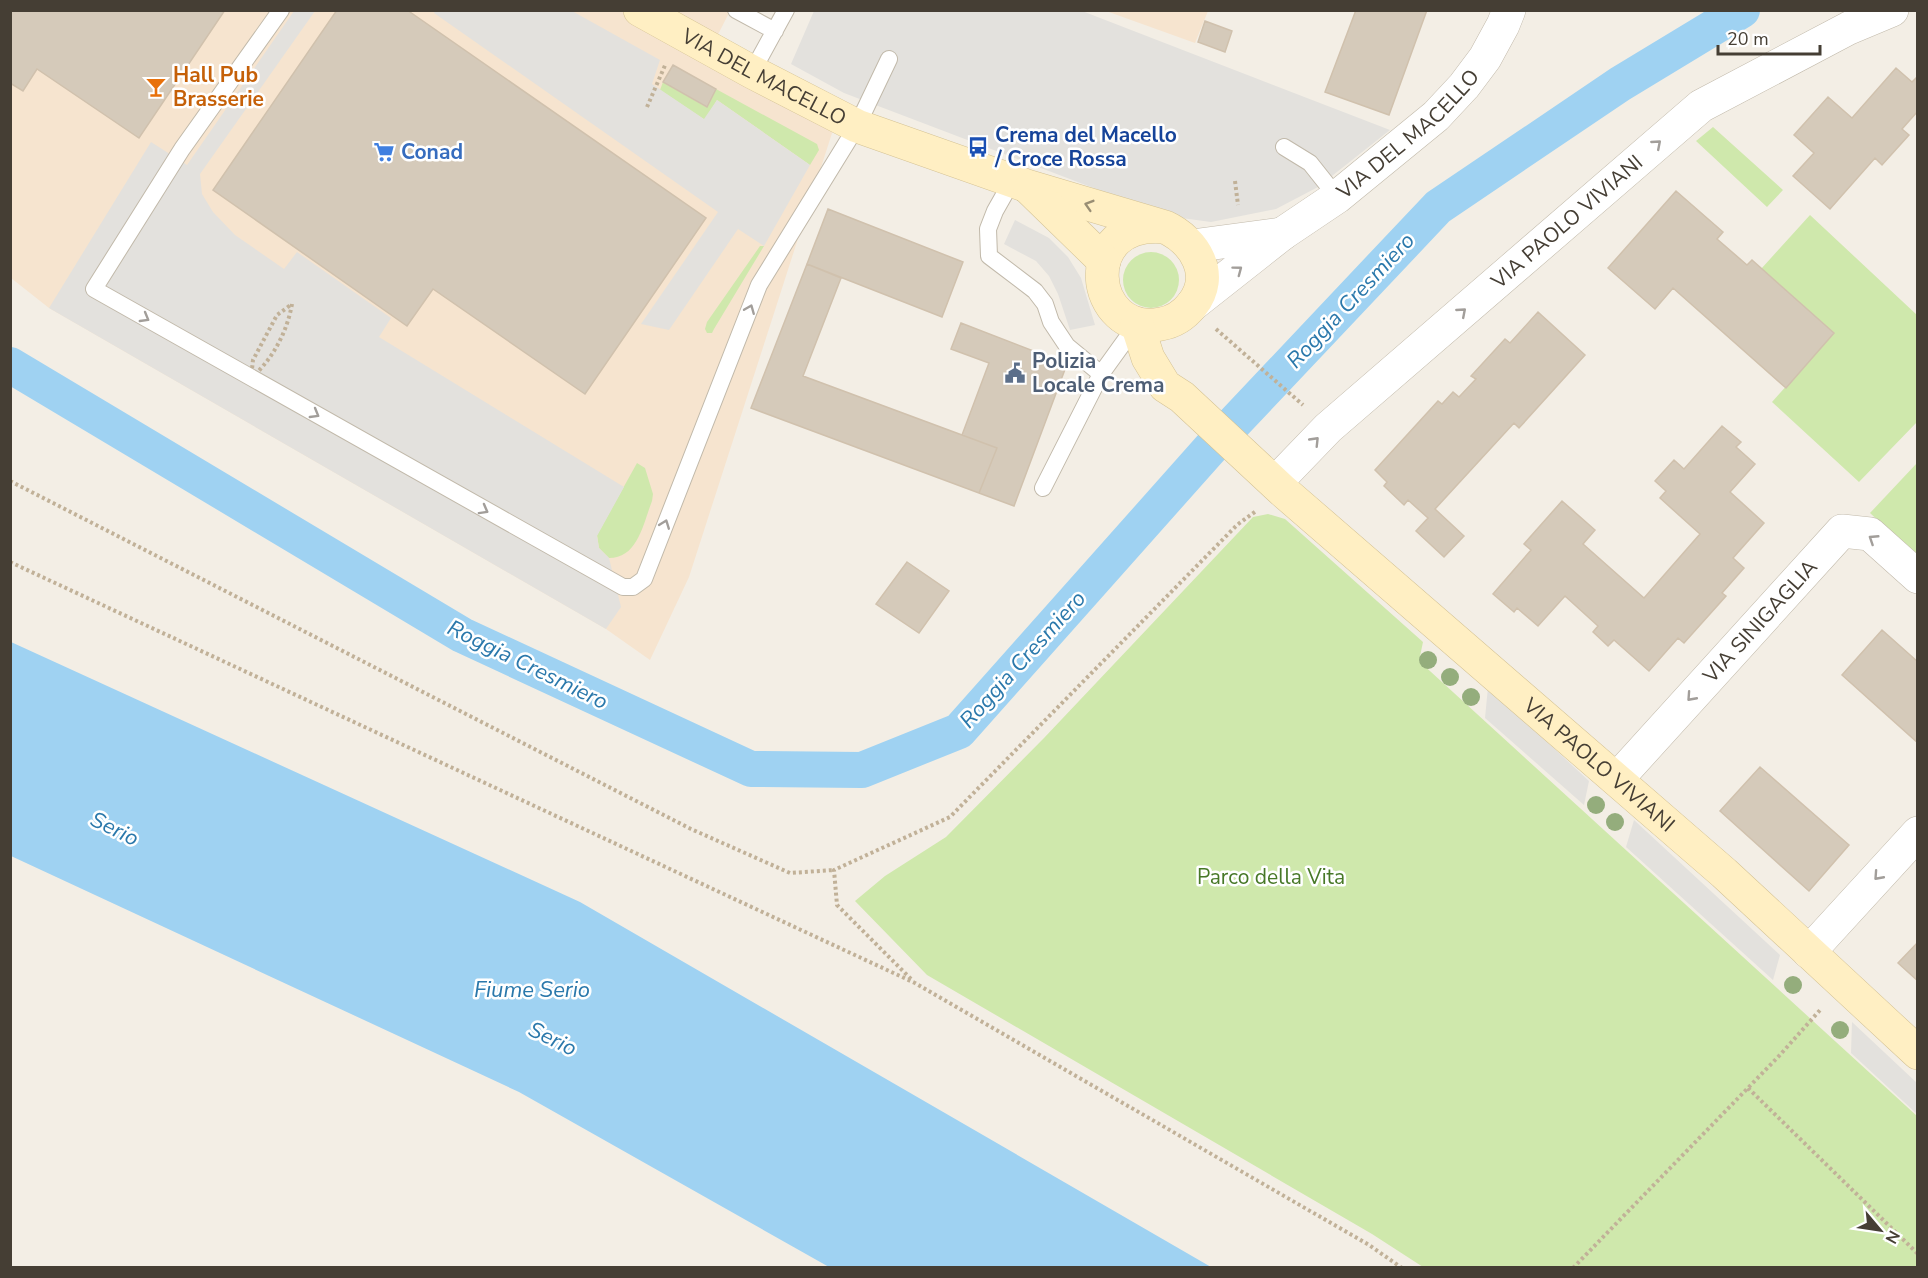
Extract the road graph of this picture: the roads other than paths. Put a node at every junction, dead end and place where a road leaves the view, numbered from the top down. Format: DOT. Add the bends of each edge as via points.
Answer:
graph roads {
  1 [pos="281,10"];
  2 [pos="640,10"];
  3 [pos="736,10"];
  4 [pos="786,10"];
  5 [pos="1509,10"];
  6 [pos="1892,10"];
  7 [pos="775,31"];
  8 [pos="889,59"];
  9 [pos="752,72"];
  10 [pos="857,126"];
  11 [pos="1284,147"];
  12 [pos="1020,184"];
  13 [pos="1336,197"];
  14 [pos="1165,227"];
  15 [pos="1282,234"];
  16 [pos="1192,246"];
  17 [pos="1104,261"];
  18 [pos="1186,310"];
  19 [pos="1137,324"];
  20 [pos="1101,374"];
  21 [pos="1182,397"];
  22 [pos="1279,487"];
  23 [pos="1043,488"];
  24 [pos="1917,577"];
  25 [pos="1617,779"];
  26 [pos="1917,833"];
  27 [pos="1809,952"];
  28 [pos="1917,1053"];
  1 -- 10 [label="lane, one-way" via="182,149 94,289 623,587 633,587 644,579 759,285"];
  2 -- 9 [label="street, VIA DEL MACELLO"];
  3 -- 7 [label="lane"];
  4 -- 7 [label="lane"];
  5 -- 13 [label="street, VIA DEL MACELLO" via="1485,58 1464,86 1436,116"];
  22 -- 6 [label="street, VIA PAOLO VIVIANI, one-way" via="1328,428 1701,106 1849,28"];
  7 -- 9 [label="lane"];
  8 -- 10 [label="lane"];
  9 -- 10 [label="street, VIA DEL MACELLO"];
  10 -- 12 [label="street, VIA DEL MACELLO"];
  11 -- 13 [label="lane" via="1310,163"];
  14 -- 12 [label="street, VIA DEL MACELLO, one-way"];
  12 -- 17 [label="street"];
  12 -- 20 [label="lane" via="995,211 988,229 989,256 1035,291 1067,346"];
  13 -- 15 [label="street, VIA DEL MACELLO"];
  14 -- 16 [label="street"];
  14 -- 17 [label="street" via="1134,228 1116,241"];
  15 -- 16 [label="street, VIA DEL MACELLO"];
  18 -- 15 [label="street, VIA DEL MACELLO, one-way"];
  16 -- 18 [label="street" via="1200,261 1201,276 1199,291"];
  17 -- 19 [label="street" via="1104,292 1123,317"];
  18 -- 19 [label="street" via="1168,323"];
  18 -- 21 [label="street, VIA PAOLO VIVIANI" via="1169,348 1173,380"];
  19 -- 20 [label="lane"];
  19 -- 21 [label="street, VIA PAOLO VIVIANI" via="1148,358 1165,386"];
  20 -- 23 [label="lane"];
  21 -- 22 [label="street, VIA PAOLO VIVIANI"];
  22 -- 25 [label="street, VIA PAOLO VIVIANI"];
  24 -- 25 [label="street, VIA SINIGAGLIA, one-way" via="1870,534 1842,531"];
  25 -- 27 [label="street, VIA PAOLO VIVIANI"];
  26 -- 27 [label="street, one-way"];
  27 -- 28 [label="street, VIA PAOLO VIVIANI"];
}
